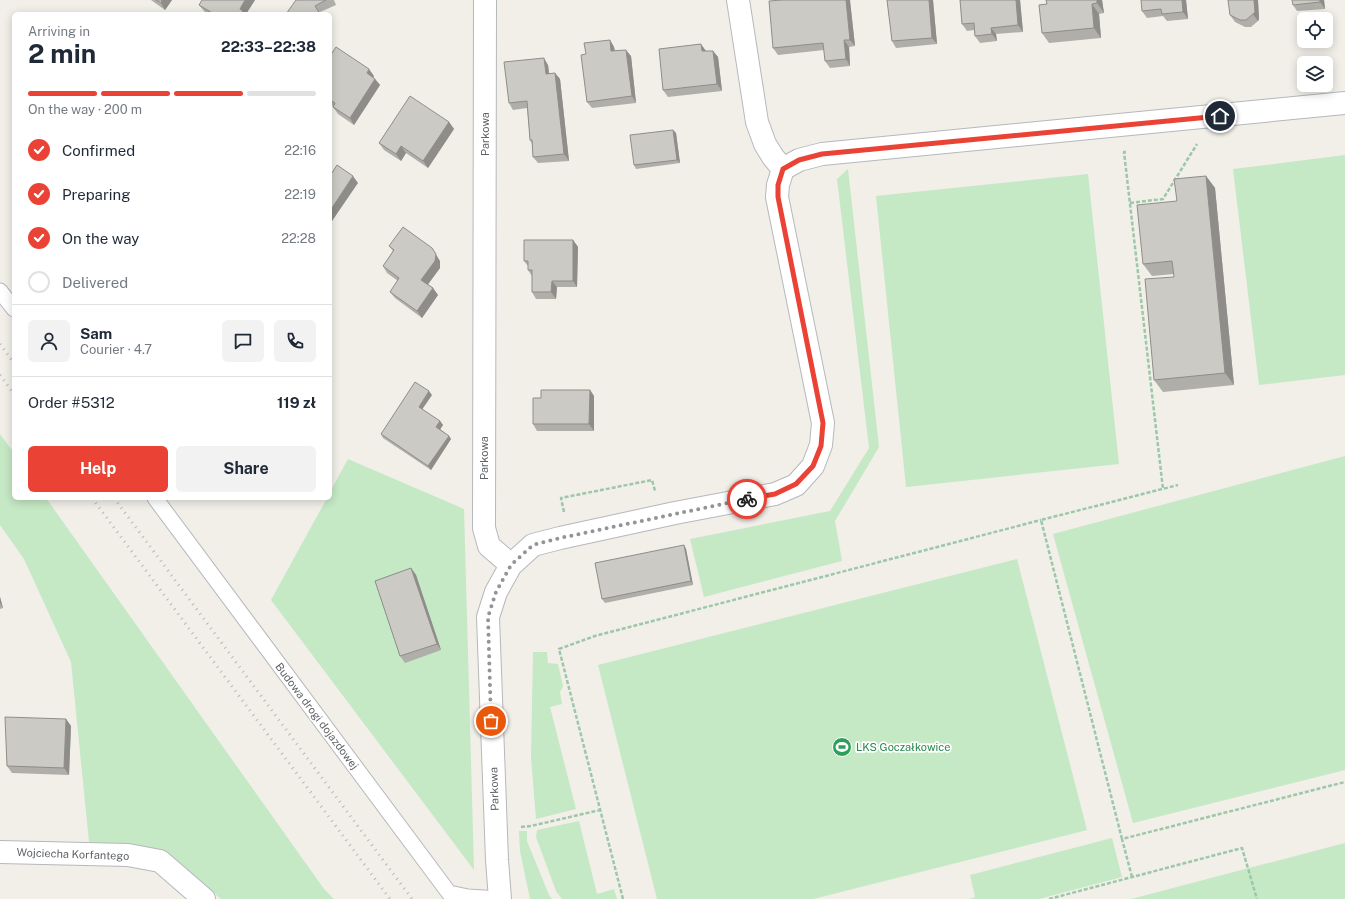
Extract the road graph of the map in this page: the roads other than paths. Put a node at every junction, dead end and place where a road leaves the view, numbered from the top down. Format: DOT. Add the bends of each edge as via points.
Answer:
graph roads {
  1 [pos="485,0"];
  2 [pos="738,0"];
  3 [pos="1345,103"];
  4 [pos="783,169"];
  5 [pos="0,291"];
  6 [pos="12,307"];
  7 [pos="156,500"];
  8 [pos="511,565"];
  9 [pos="0,852"];
  10 [pos="204,899"];
  11 [pos="500,899"];
  1 -- 8 [label="street, Parkowa" via="484,528 489,546"];
  2 -- 4 [label="street" via="757,122 765,144"];
  3 -- 4 [label="street" via="822,154 799,160"];
  4 -- 8 [label="street" via="778,185 778,197 823,423 821,446 813,466 796,484 775,494 533,545"];
  5 -- 6 [label="lane"];
  7 -- 11 [label="lane, Budowa drogi dojazdowej" via="449,893"];
  8 -- 11 [label="street, Parkowa" via="496,592 488,617"];
  9 -- 10 [label="street, Wojciecha Korfantego" via="128,855 160,861"];
}
